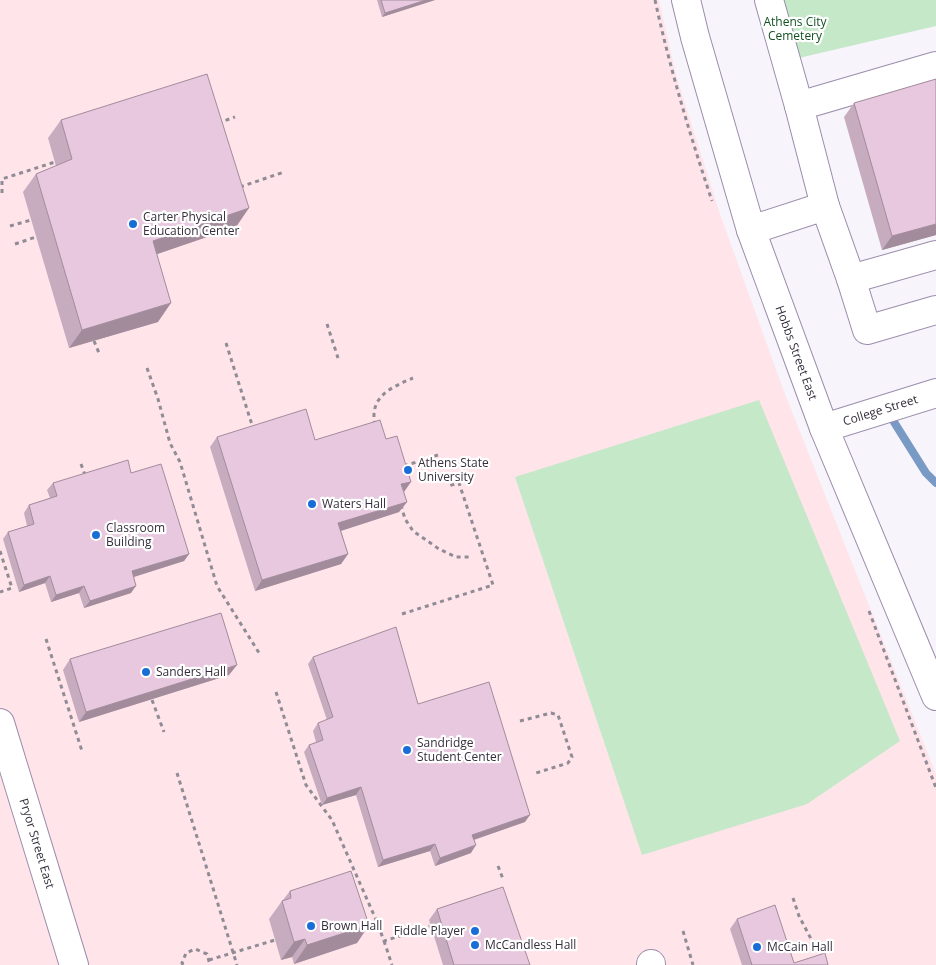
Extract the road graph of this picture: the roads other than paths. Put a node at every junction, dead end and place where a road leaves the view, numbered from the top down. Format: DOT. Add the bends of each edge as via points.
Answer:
graph roads {
  1 [pos="686,0"];
  2 [pos="769,0"];
  3 [pos="936,66"];
  4 [pos="799,106"];
  5 [pos="825,206"];
  6 [pos="751,230"];
  7 [pos="936,255"];
  8 [pos="851,279"];
  9 [pos="936,310"];
  10 [pos="936,393"];
  11 [pos="824,428"];
  12 [pos="936,696"];
  13 [pos="0,722"];
  14 [pos="74,965"];
  1 -- 6 [label="main road, Hobbs Street East"];
  2 -- 4 [label="main road"];
  3 -- 4 [label="main road"];
  4 -- 5 [label="main road"];
  5 -- 6 [label="main road"];
  5 -- 8 [label="main road"];
  6 -- 11 [label="main road, Hobbs Street East"];
  7 -- 8 [label="main road"];
  8 -- 9 [label="main road" via="867,330"];
  10 -- 11 [label="main road, College Street"];
  11 -- 12 [label="main road, Hobbs Street East"];
  13 -- 14 [label="main road, Pryor Street East"];
}
